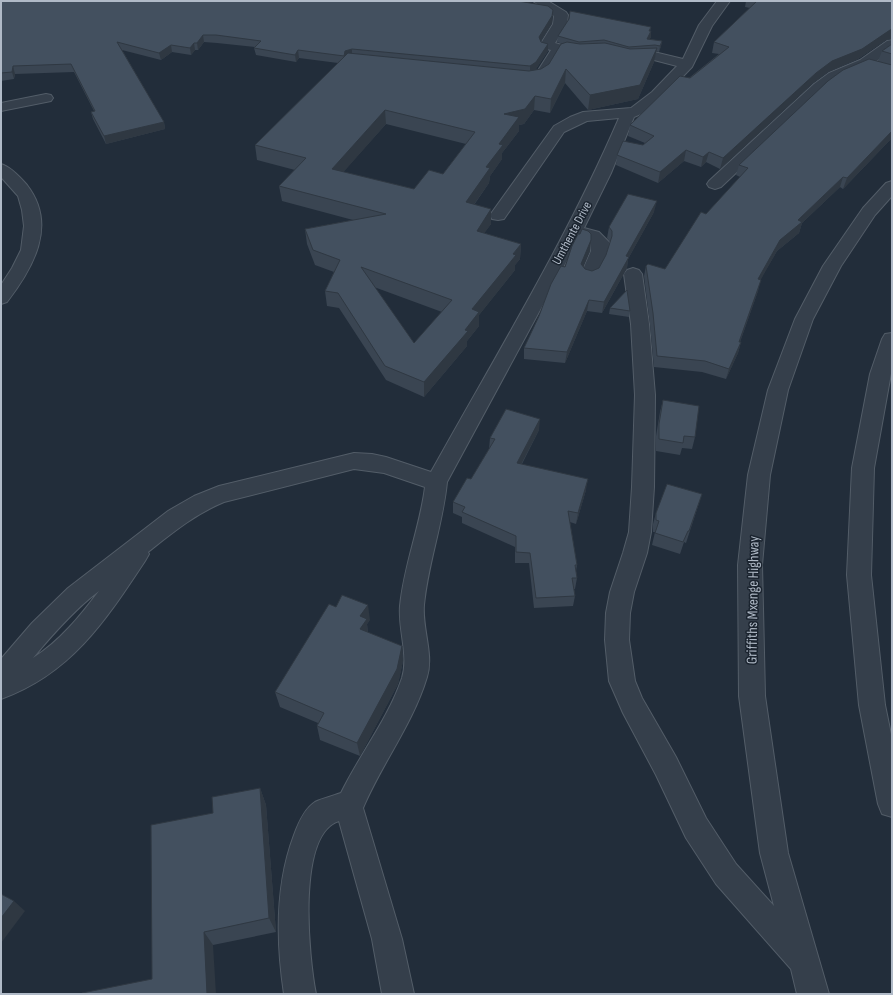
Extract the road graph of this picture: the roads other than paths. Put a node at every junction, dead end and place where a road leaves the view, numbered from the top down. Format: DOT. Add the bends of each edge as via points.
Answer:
graph roads {
  1 [pos="539,1"];
  2 [pos="724,1"];
  3 [pos="892,44"];
  4 [pos="564,50"];
  5 [pos="578,53"];
  6 [pos="609,53"];
  7 [pos="864,63"];
  8 [pos="686,64"];
  9 [pos="892,71"];
  10 [pos="513,79"];
  11 [pos="46,98"];
  12 [pos="1,107"];
  13 [pos="628,114"];
  14 [pos="1,169"];
  15 [pos="715,184"];
  16 [pos="892,186"];
  17 [pos="498,215"];
  18 [pos="574,231"];
  19 [pos="590,274"];
  20 [pos="633,274"];
  21 [pos="1,298"];
  22 [pos="892,339"];
  23 [pos="436,482"];
  24 [pos="148,538"];
  25 [pos="1,678"];
  26 [pos="1,688"];
  27 [pos="892,804"];
  28 [pos="348,809"];
  29 [pos="804,962"];
  30 [pos="300,994"];
  31 [pos="398,994"];
  32 [pos="813,994"];
  1 -- 4 [label="street" via="561,15 560,24 547,46"];
  2 -- 8 [label="street" via="706,25"];
  3 -- 7 [label="street"];
  4 -- 5 [label="street"];
  4 -- 10 [label="street" via="554,54 545,74 537,78"];
  6 -- 8 [label="street" via="628,58 654,56"];
  7 -- 9 [label="street"];
  7 -- 15 [label="street" via="834,76 819,87"];
  8 -- 13 [label="street" via="657,95"];
  11 -- 12 [label="street"];
  13 -- 17 [label="street" via="589,115 564,126 544,148"];
  13 -- 18 [label="street, Umthente Drive" via="603,174"];
  14 -- 21 [label="street" via="14,180 26,197 33,234 28,255 16,278"];
  16 -- 29 [label="street, Griffiths Mxenge Highway" via="869,212 832,266 804,319 778,390 759,474 750,565 752,696 774,853"];
  18 -- 19 [label="street" via="593,236 600,242 600,251"];
  18 -- 23 [label="street, Umthente Drive"];
  20 -- 29 [label="street" via="640,324 645,395 643,487 640,532 618,613 616,640 620,673 632,705 712,854 726,874"];
  22 -- 27 [label="street" via="880,374 863,468 859,575 872,704"];
  23 -- 24 [label="street" via="372,462 354,461 219,495 186,511"];
  23 -- 28 [label="street" via="433,509 412,599 412,627 418,657 416,674 402,709"];
  24 -- 25 [label="street" via="76,595 40,630"];
  24 -- 26 [label="street" via="105,602 75,639 40,667"];
  28 -- 30 [label="street" via="344,806 335,806 322,814 308,835 296,870 294,960"];
  28 -- 31 [label="street" via="385,931"];
  29 -- 32 [label="street, Griffiths Mxenge Highway"];
}
